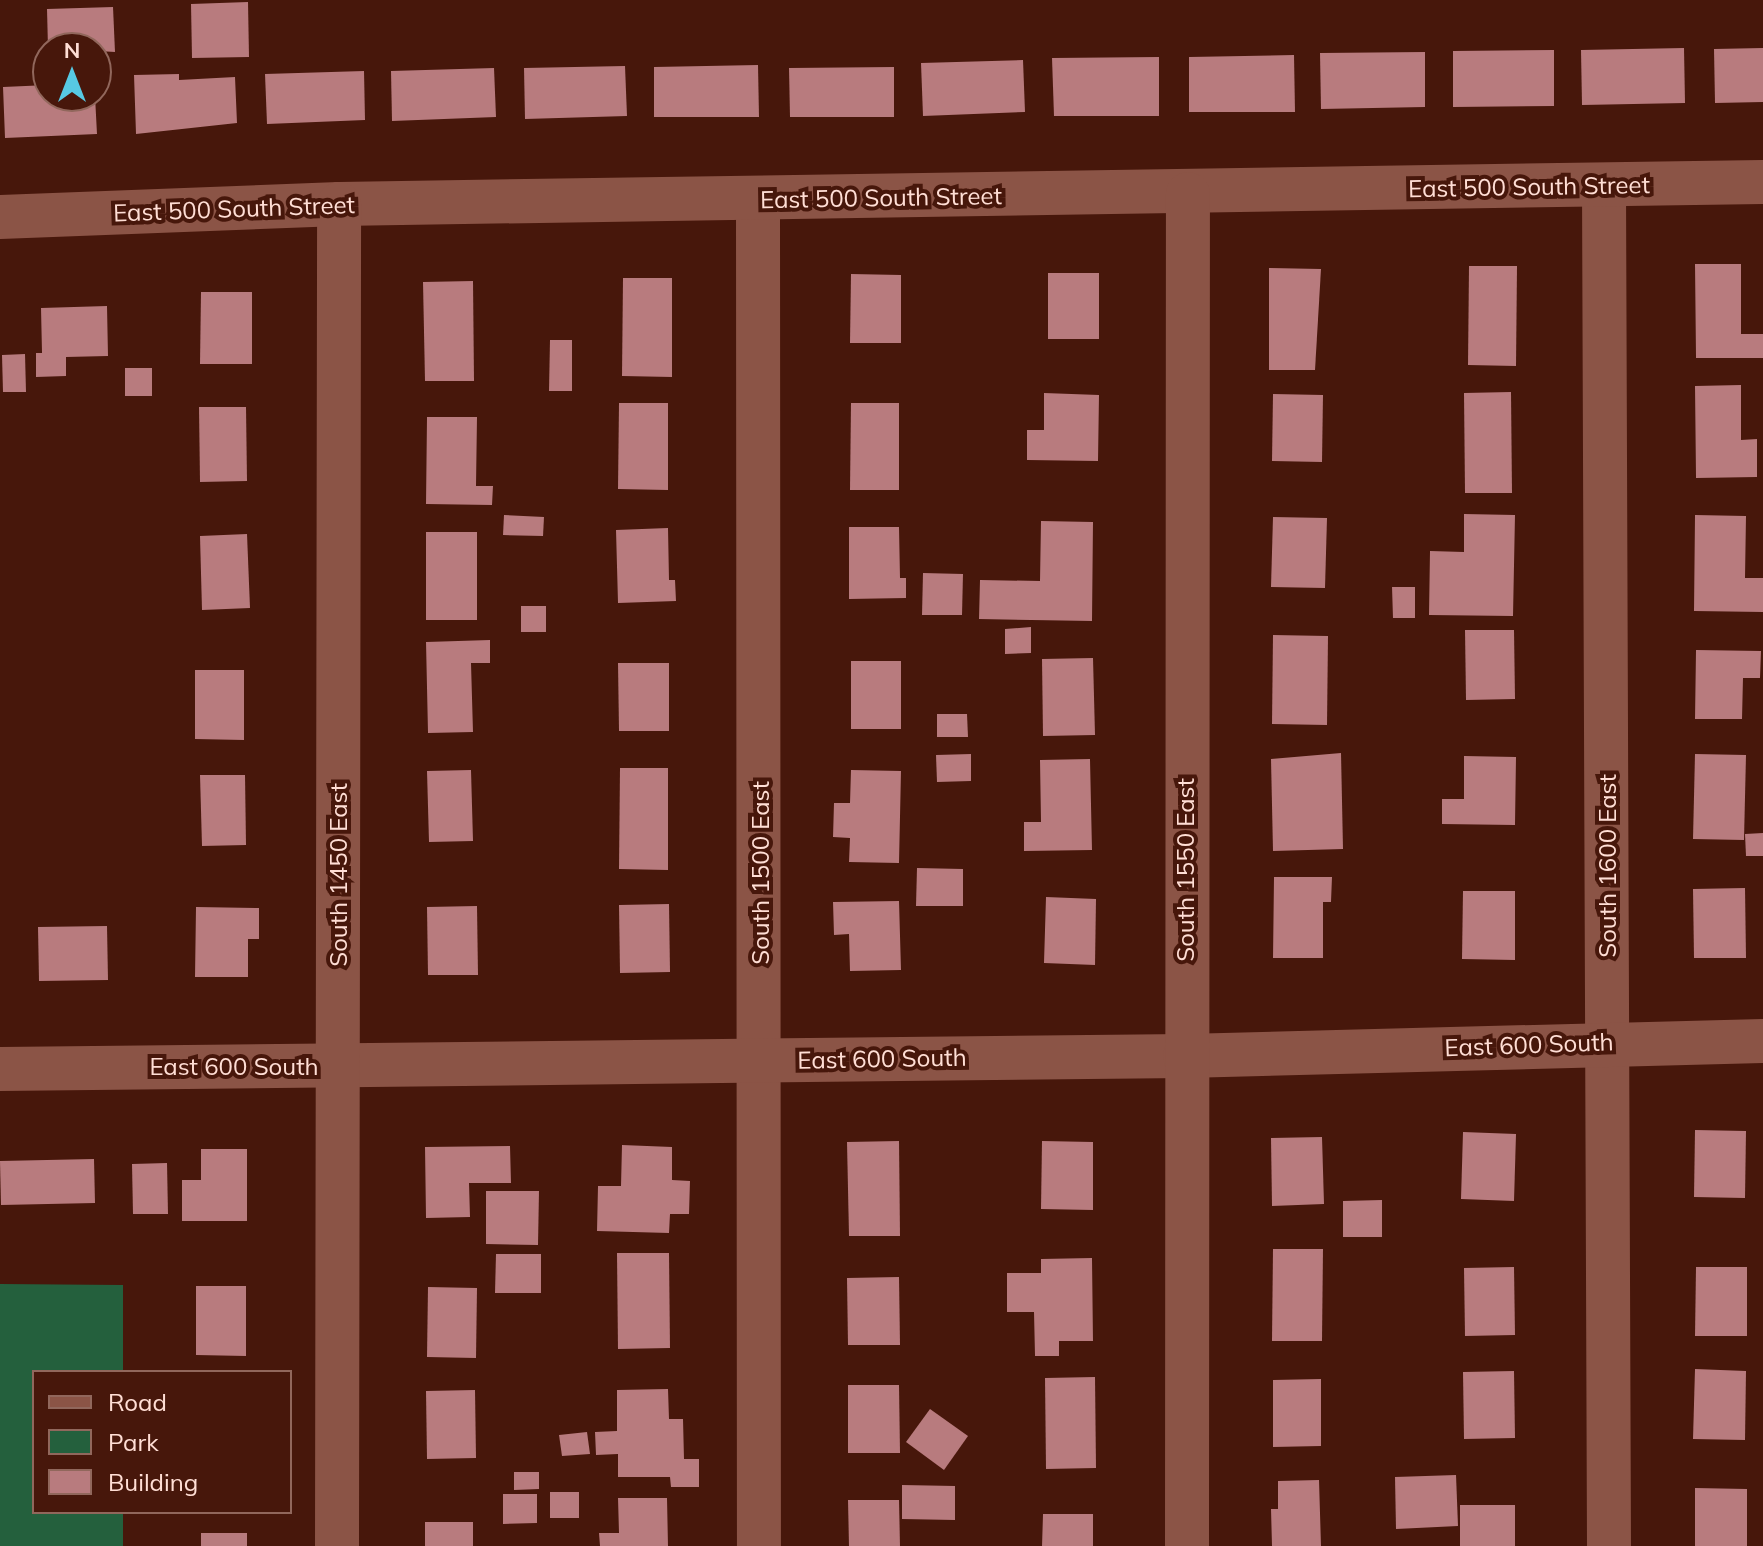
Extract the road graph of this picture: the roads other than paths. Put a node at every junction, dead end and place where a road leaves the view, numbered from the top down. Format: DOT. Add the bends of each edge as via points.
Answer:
graph roads {
  1 [pos="1763,182"];
  2 [pos="1604,185"];
  3 [pos="1188,194"];
  4 [pos="758,200"];
  5 [pos="339,204"];
  6 [pos="0,217"];
  7 [pos="1763,1041"];
  8 [pos="1608,1042"];
  9 [pos="1185,1056"];
  10 [pos="763,1061"];
  11 [pos="336,1066"];
  12 [pos="0,1069"];
  13 [pos="337,1546"];
  14 [pos="759,1546"];
  15 [pos="1187,1546"];
  16 [pos="1609,1546"];
  1 -- 2 [label="street, East 500 South Street"];
  2 -- 3 [label="street, East 500 South Street"];
  2 -- 8 [label="street, South 1600 East"];
  3 -- 4 [label="street, East 500 South Street"];
  3 -- 9 [label="street, South 1550 East"];
  4 -- 5 [label="street, East 500 South Street"];
  4 -- 10 [label="street, South 1500 East"];
  5 -- 6 [label="street, East 500 South Street"];
  5 -- 11 [label="street, South 1450 East"];
  7 -- 8 [label="street, East 600 South"];
  8 -- 9 [label="street, East 600 South"];
  8 -- 16 [label="street, South 1600 East"];
  9 -- 10 [label="street, East 600 South"];
  9 -- 15 [label="street, South 1550 East"];
  10 -- 11 [label="street, East 600 South"];
  10 -- 14 [label="street, South 1500 East"];
  11 -- 12 [label="street, East 600 South"];
  11 -- 13 [label="street, South 1450 East"];
}
